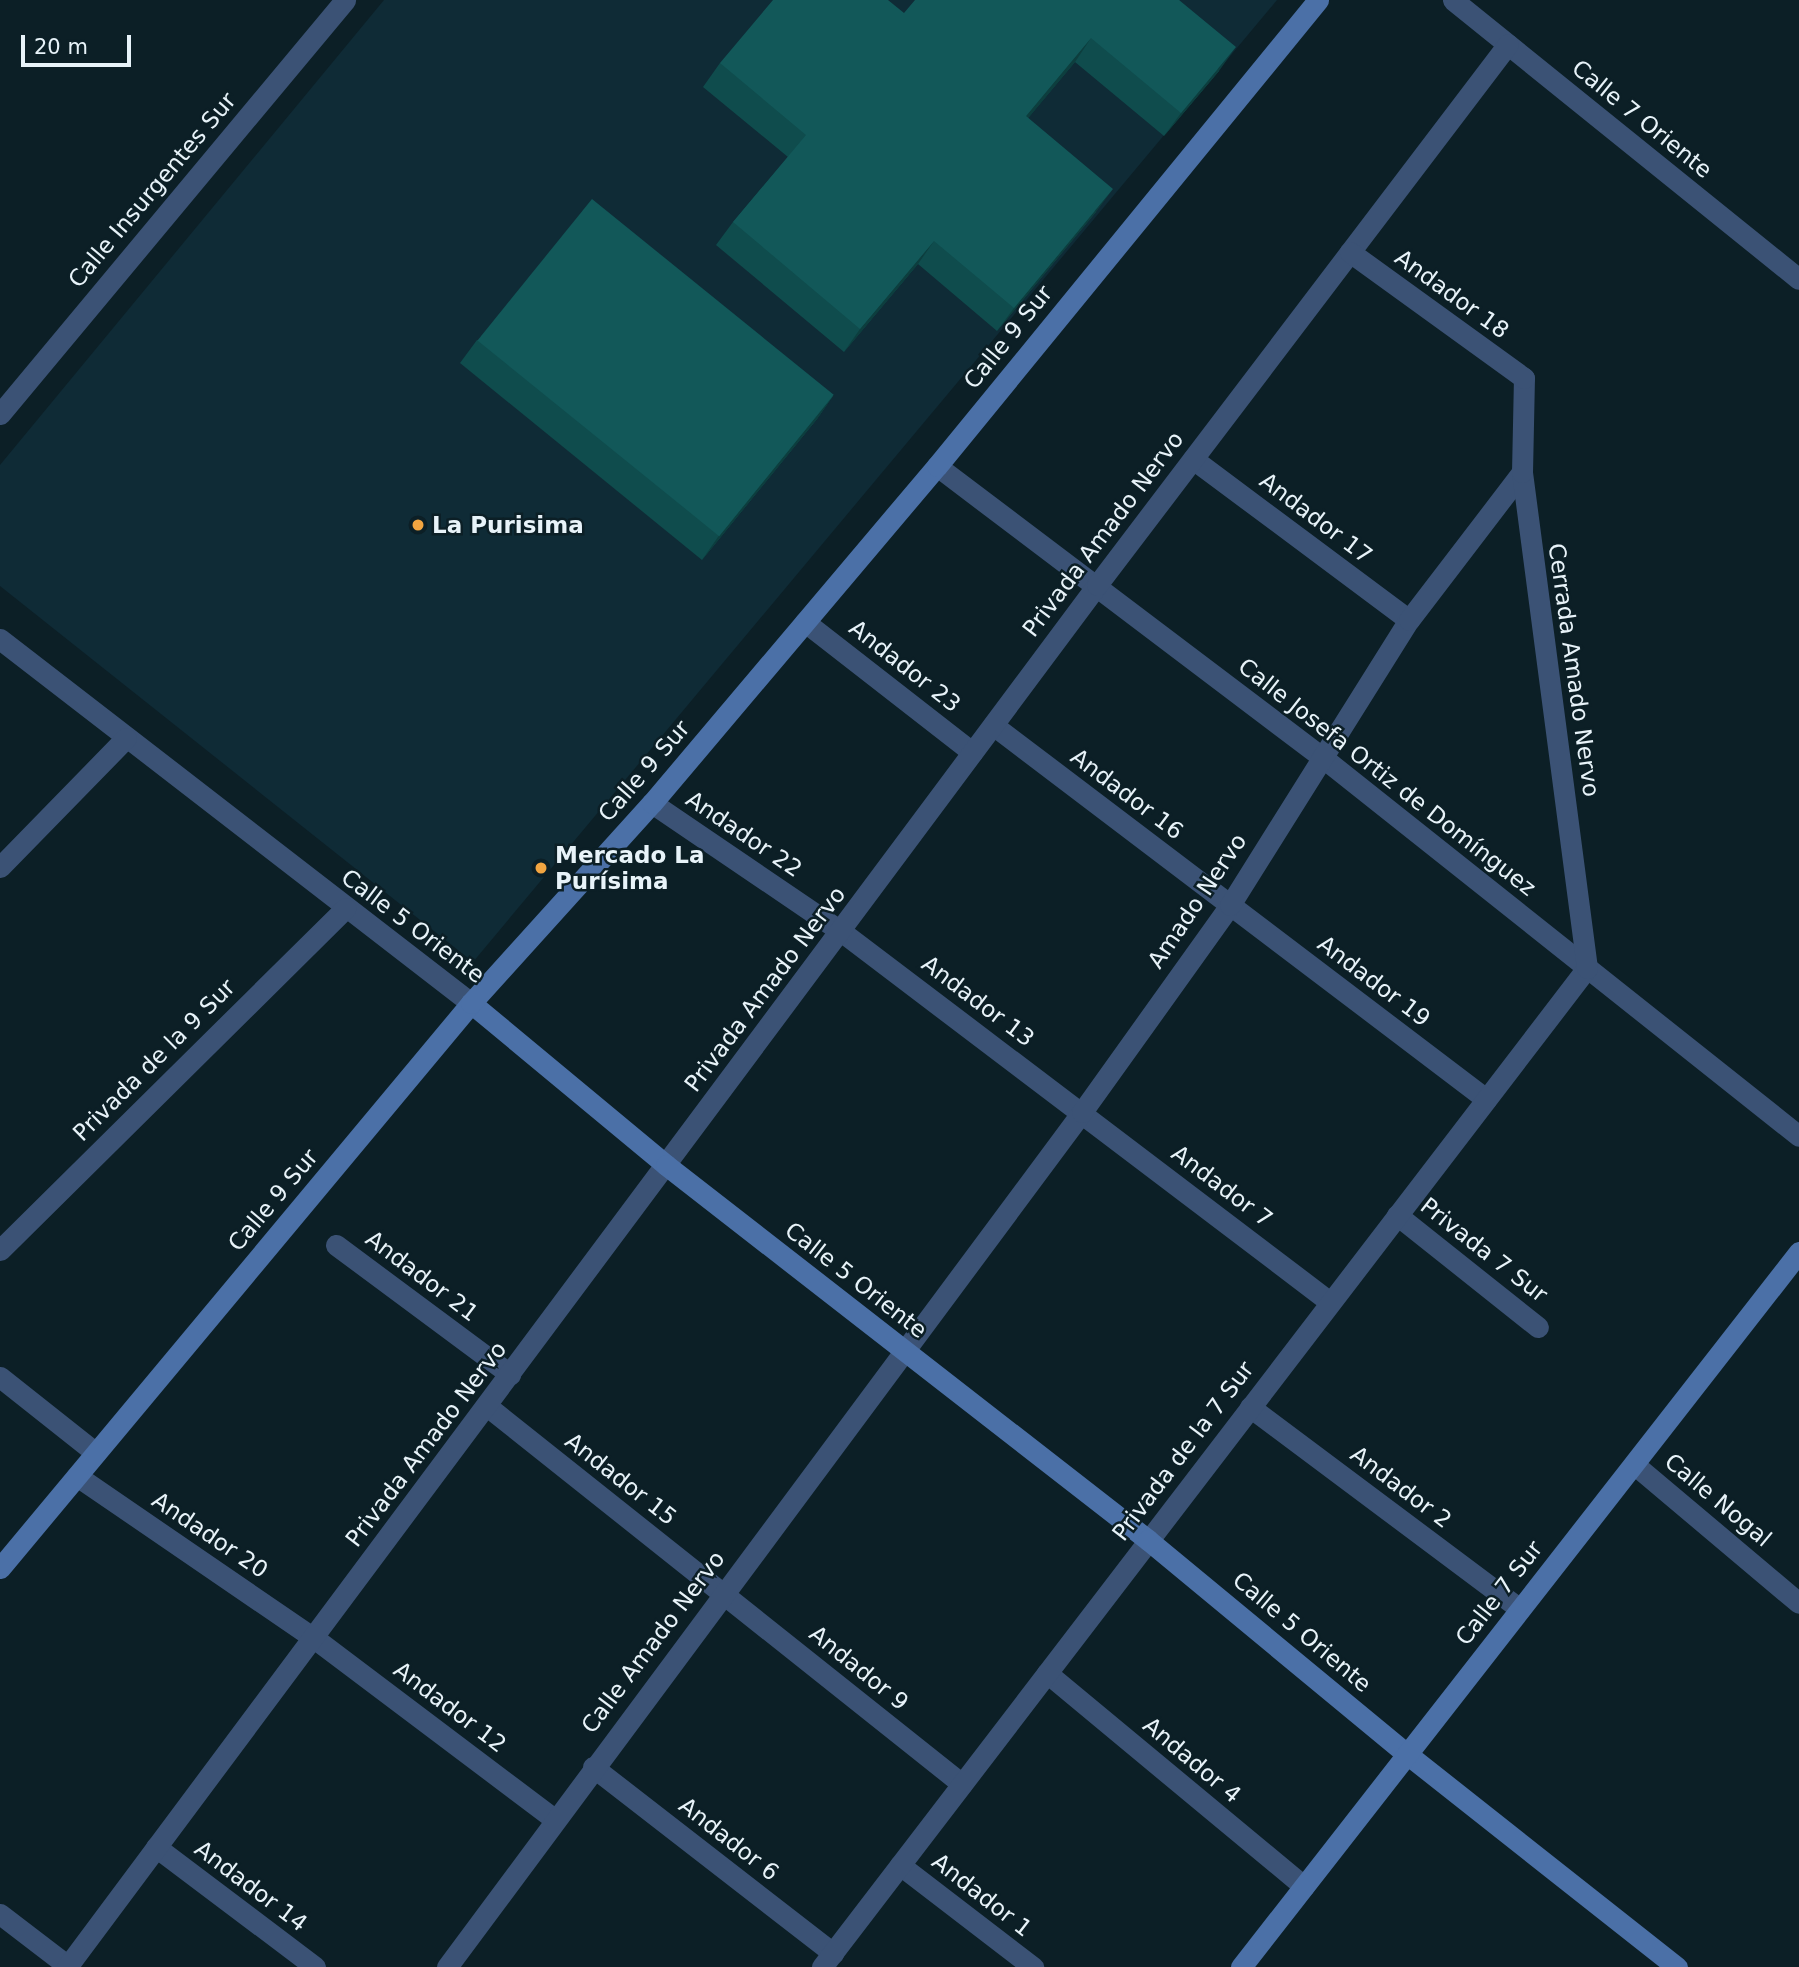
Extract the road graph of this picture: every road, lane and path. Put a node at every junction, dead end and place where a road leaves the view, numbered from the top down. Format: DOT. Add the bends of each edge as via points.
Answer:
graph roads {
  1 [pos="345,0"];
  2 [pos="1318,0"];
  3 [pos="1453,0"];
  4 [pos="1508,44"];
  5 [pos="1350,252"];
  6 [pos="1799,279"];
  7 [pos="1524,378"];
  8 [pos="0,414"];
  9 [pos="1193,459"];
  10 [pos="937,466"];
  11 [pos="1522,472"];
  12 [pos="1097,586"];
  13 [pos="1409,620"];
  14 [pos="805,622"];
  15 [pos="0,639"];
  16 [pos="993,725"];
  17 [pos="126,738"];
  18 [pos="972,752"];
  19 [pos="1322,757"];
  20 [pos="652,803"];
  21 [pos="0,867"];
  22 [pos="1230,905"];
  23 [pos="345,908"];
  24 [pos="842,932"];
  25 [pos="1587,968"];
  26 [pos="471,1003"];
  27 [pos="1486,1099"];
  28 [pos="1082,1112"];
  29 [pos="1799,1136"];
  30 [pos="666,1165"];
  31 [pos="1397,1215"];
  32 [pos="336,1245"];
  33 [pos="0,1250"];
  34 [pos="1799,1252"];
  35 [pos="1330,1302"];
  36 [pos="1538,1327"];
  37 [pos="904,1352"];
  38 [pos="510,1374"];
  39 [pos="0,1377"];
  40 [pos="487,1406"];
  41 [pos="1250,1407"];
  42 [pos="96,1453"];
  43 [pos="1635,1465"];
  44 [pos="77,1476"];
  45 [pos="1149,1540"];
  46 [pos="0,1568"];
  47 [pos="723,1594"];
  48 [pos="1799,1603"];
  49 [pos="1520,1609"];
  50 [pos="314,1638"];
  51 [pos="1047,1673"];
  52 [pos="1407,1754"];
  53 [pos="593,1767"];
  54 [pos="962,1784"];
  55 [pos="554,1819"];
  56 [pos="156,1847"];
  57 [pos="900,1865"];
  58 [pos="1304,1886"];
  59 [pos="0,1914"];
  60 [pos="827,1960"];
  61 [pos="451,1966"];
  62 [pos="67,1967"];
  63 [pos="315,1967"];
  64 [pos="1033,1967"];
  65 [pos="1241,1967"];
  66 [pos="1677,1967"];
  1 -- 8 [label="street, Calle Insurgentes Sur"];
  2 -- 10 [label="main road, Calle 9 Sur"];
  3 -- 4 [label="street, Calle 7 Oriente"];
  4 -- 5 [label="street, Privada Amado Nervo"];
  4 -- 6 [label="street, Calle 7 Oriente"];
  5 -- 7 [label="street, Andador 18"];
  5 -- 9 [label="street, Privada Amado Nervo"];
  7 -- 11 [label="street, Cerrada Amado Nervo"];
  9 -- 12 [label="street, Privada Amado Nervo"];
  9 -- 13 [label="street, Andador 17"];
  10 -- 12 [label="street, Calle Josefa Ortiz de Domínguez"];
  10 -- 14 [label="main road, Calle 9 Sur"];
  11 -- 13 [label="street, Amado Nervo"];
  11 -- 25 [label="street, Cerrada Amado Nervo"];
  12 -- 16 [label="street, Privada Amado Nervo"];
  12 -- 19 [label="street, Calle Josefa Ortiz de Domínguez"];
  13 -- 19 [label="street, Amado Nervo"];
  14 -- 18 [label="street, Andador 23"];
  14 -- 20 [label="main road, Calle 9 Sur"];
  15 -- 17 [label="street, Calle 5 Oriente"];
  16 -- 18 [label="street, Privada Amado Nervo"];
  16 -- 22 [label="street, Andador 16"];
  17 -- 21 [label="street"];
  17 -- 23 [label="street, Calle 5 Oriente"];
  18 -- 24 [label="street, Privada Amado Nervo"];
  19 -- 22 [label="street, Amado Nervo"];
  19 -- 25 [label="street, Calle Josefa Ortiz de Domínguez"];
  20 -- 24 [label="street, Andador 22"];
  20 -- 26 [label="main road, Calle 9 Sur"];
  22 -- 27 [label="street, Andador 19"];
  22 -- 28 [label="street, Amado Nervo"];
  23 -- 26 [label="street, Calle 5 Oriente"];
  23 -- 33 [label="street, Privada de la 9 Sur"];
  24 -- 28 [label="street, Andador 13"];
  24 -- 30 [label="street, Privada Amado Nervo"];
  25 -- 27 [label="street, Privada de la 7 Sur"];
  25 -- 29 [label="street, Calle Josefa Ortiz de Domínguez"];
  26 -- 30 [label="main road, Calle 5 Oriente"];
  26 -- 42 [label="main road, Calle 9 Sur"];
  27 -- 31 [label="street, Privada de la 7 Sur"];
  28 -- 35 [label="street, Andador 7"];
  28 -- 37 [label="street, Amado Nervo"];
  30 -- 37 [label="main road, Calle 5 Oriente"];
  30 -- 38 [label="street, Privada Amado Nervo"];
  31 -- 35 [label="street, Privada de la 7 Sur"];
  31 -- 36 [label="street, Privada 7 Sur"];
  32 -- 38 [label="street, Andador 21"];
  34 -- 43 [label="main road, Calle 7 Sur"];
  35 -- 41 [label="street, Privada de la 7 Sur"];
  37 -- 45 [label="main road, Calle 5 Oriente"];
  37 -- 47 [label="street, Calle Amado Nervo"];
  38 -- 40 [label="street, Privada Amado Nervo"];
  39 -- 42 [label="street"];
  40 -- 47 [label="street, Andador 15"];
  40 -- 50 [label="street, Privada Amado Nervo"];
  41 -- 45 [label="street, Privada de la 7 Sur"];
  41 -- 49 [label="street, Andador 2"];
  42 -- 44 [label="main road, Calle 9 Sur"];
  43 -- 48 [label="street, Calle Nogal"];
  43 -- 49 [label="main road, Calle 7 Sur"];
  44 -- 46 [label="main road, Calle 9 Sur"];
  44 -- 50 [label="street, Andador 20"];
  45 -- 51 [label="street, Privada de la 7 Sur"];
  45 -- 52 [label="main road, Calle 5 Oriente"];
  47 -- 53 [label="street, Calle Amado Nervo"];
  47 -- 54 [label="street, Andador 9"];
  49 -- 52 [label="main road, Calle 7 Sur"];
  50 -- 55 [label="street, Andador 12"];
  50 -- 56 [label="street, Privada Amado Nervo"];
  51 -- 54 [label="street, Privada de la 7 Sur"];
  51 -- 58 [label="street, Andador 4"];
  52 -- 58 [label="main road, Calle 7 Sur"];
  52 -- 66 [label="main road, Calle 5 Oriente"];
  53 -- 55 [label="street, Calle Amado Nervo"];
  53 -- 60 [label="street, Andador 6"];
  54 -- 57 [label="street, Privada de la 7 Sur"];
  55 -- 61 [label="street, Calle Amado Nervo"];
  56 -- 62 [label="street, Privada Amado Nervo"];
  56 -- 63 [label="street, Andador 14"];
  57 -- 60 [label="street, Privada de la 7 Sur"];
  57 -- 64 [label="street, Andador 1"];
  58 -- 65 [label="main road, Calle 7 Sur"];
  59 -- 62 [label="street"];
}
